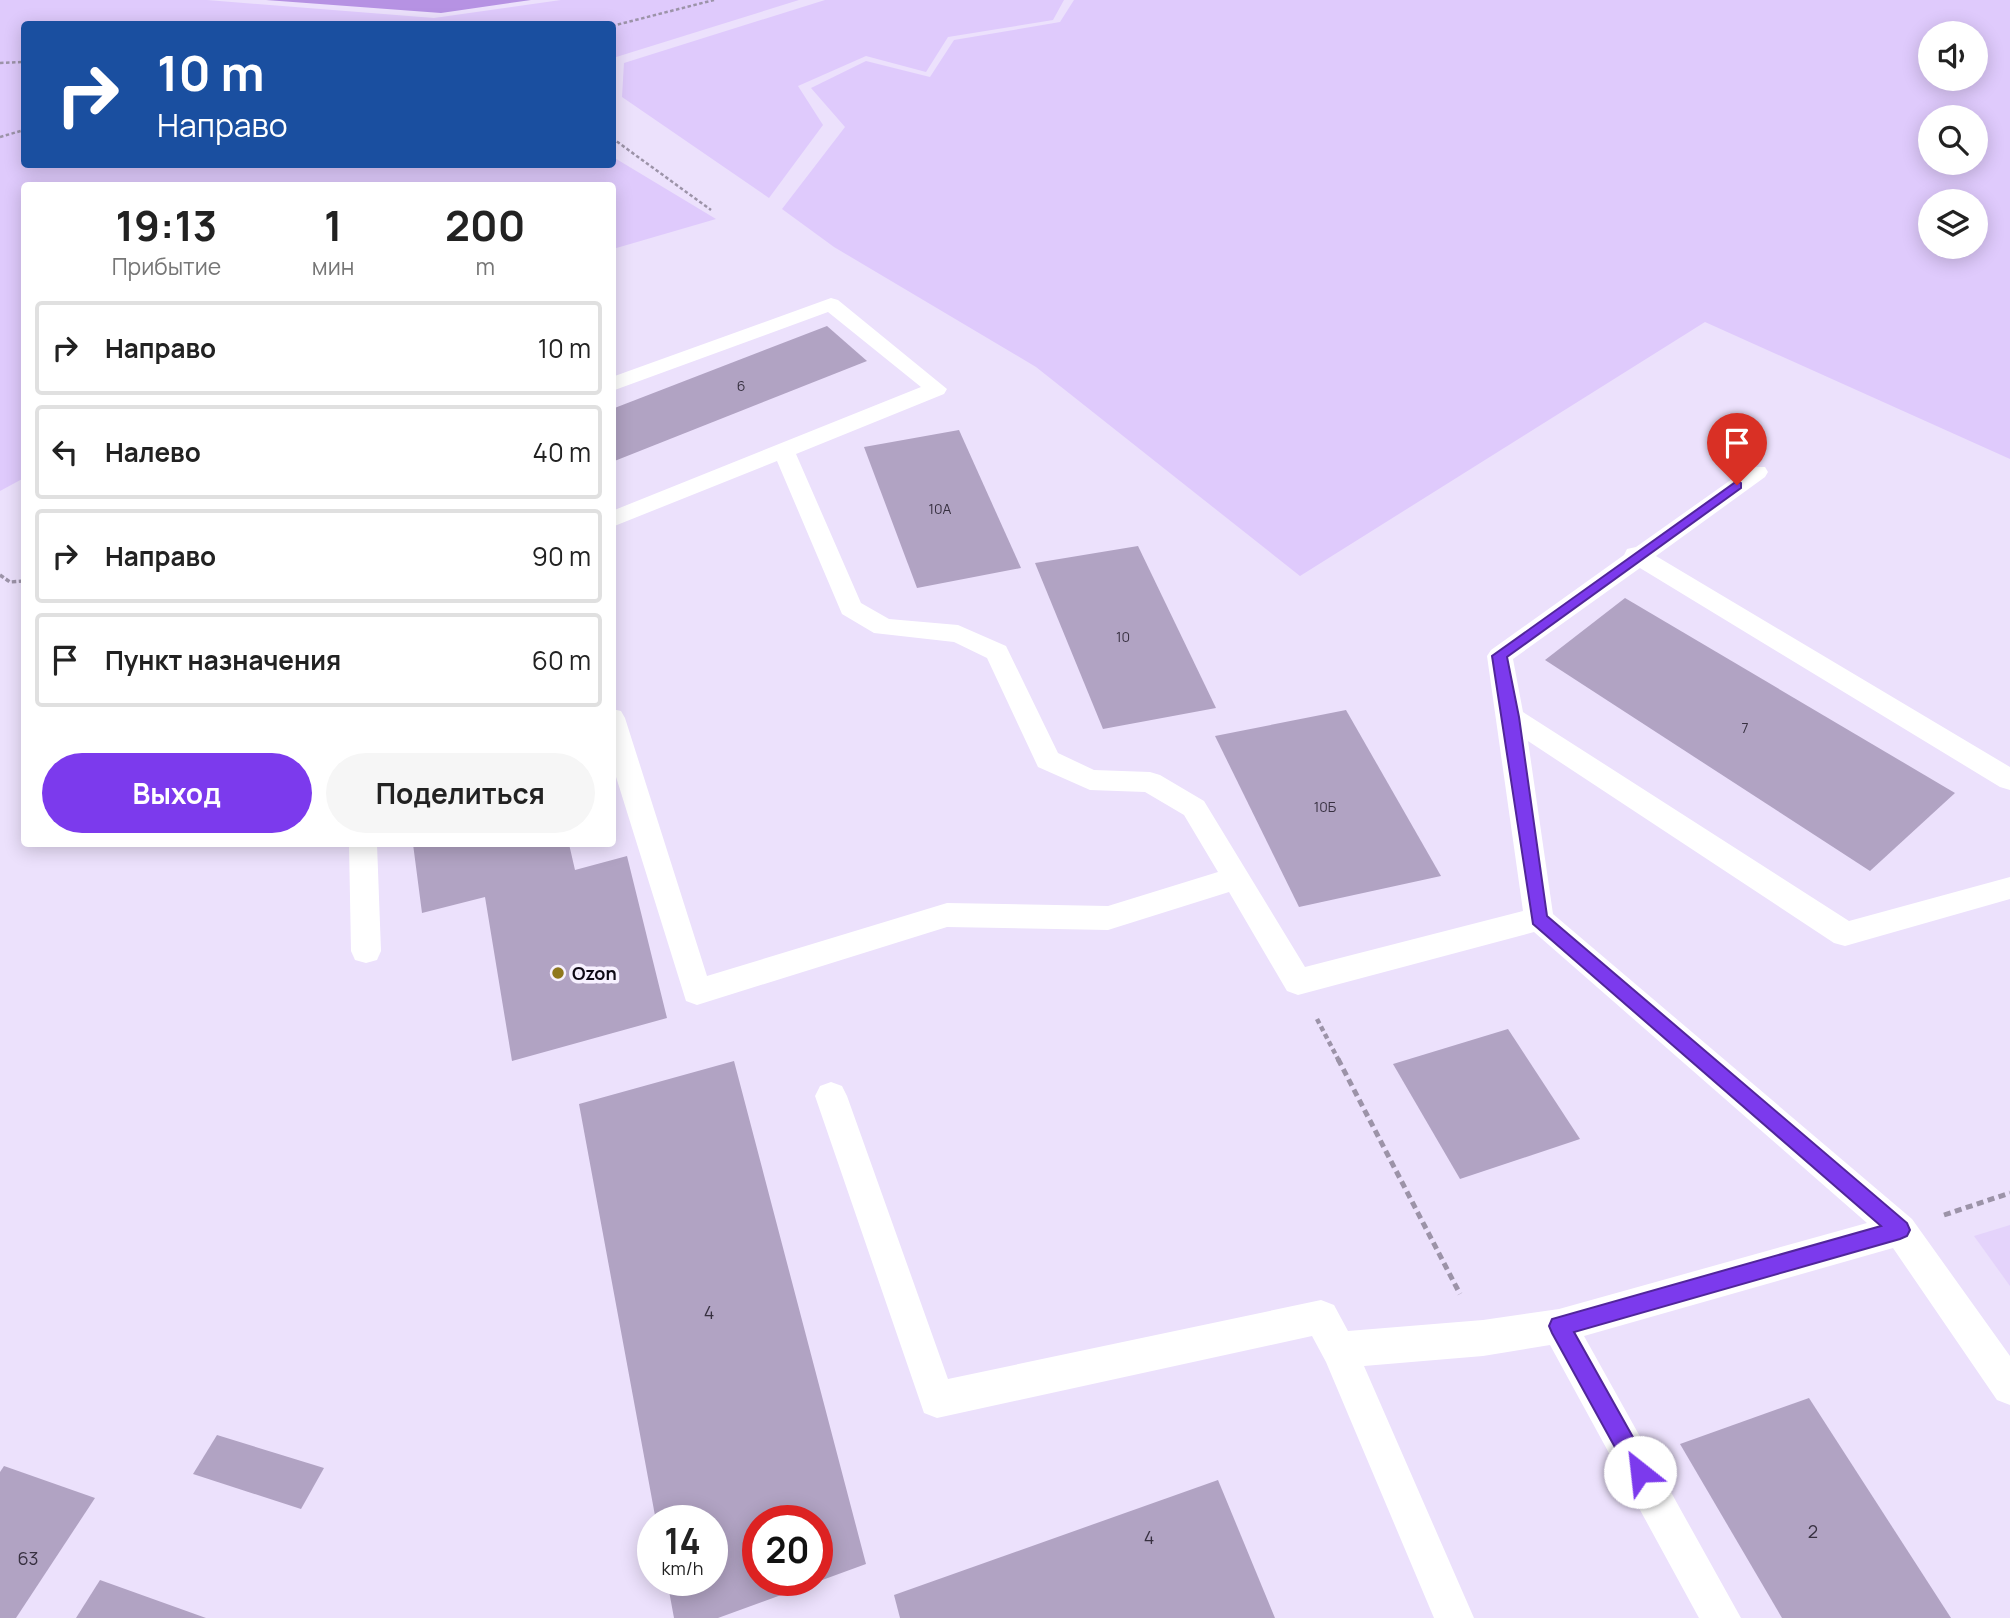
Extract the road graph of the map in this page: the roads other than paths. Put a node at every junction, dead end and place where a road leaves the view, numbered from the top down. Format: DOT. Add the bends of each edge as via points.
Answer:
graph roads {
  1 [pos="616,384"];
  2 [pos="784,451"];
  3 [pos="1757,471"];
  4 [pos="616,518"];
  5 [pos="1636,555"];
  6 [pos="1511,717"];
  7 [pos="616,731"];
  8 [pos="2010,780"];
  9 [pos="363,847"];
  10 [pos="1236,878"];
  11 [pos="2010,888"];
  12 [pos="1539,919"];
  13 [pos="366,951"];
  14 [pos="831,1096"];
  15 [pos="1900,1230"];
  16 [pos="1559,1326"];
  17 [pos="1339,1350"];
  18 [pos="2010,1387"];
  19 [pos="1454,1618"];
  20 [pos="1721,1618"];
  1 -- 2 [label="lane" via="831,304 936,389"];
  2 -- 4 [label="lane"];
  2 -- 10 [label="lane" via="851,608 883,627 958,634 996,652 1048,760 1090,780 1150,782 1194,808"];
  3 -- 5 [label="lane"];
  5 -- 6 [label="lane" via="1500,656"];
  5 -- 8 [label="lane"];
  6 -- 11 [label="lane" via="1845,934"];
  6 -- 12 [label="lane"];
  7 -- 10 [label="lane" via="697,992 947,915 1108,918"];
  9 -- 13 [label="lane"];
  10 -- 12 [label="lane" via="1298,982"];
  12 -- 15 [label="lane"];
  14 -- 17 [label="lane" via="937,1400 1321,1317"];
  15 -- 16 [label="lane"];
  15 -- 18 [label="lane"];
  16 -- 17 [label="lane" via="1483,1338"];
  16 -- 20 [label="lane"];
  17 -- 19 [label="lane"];
}
